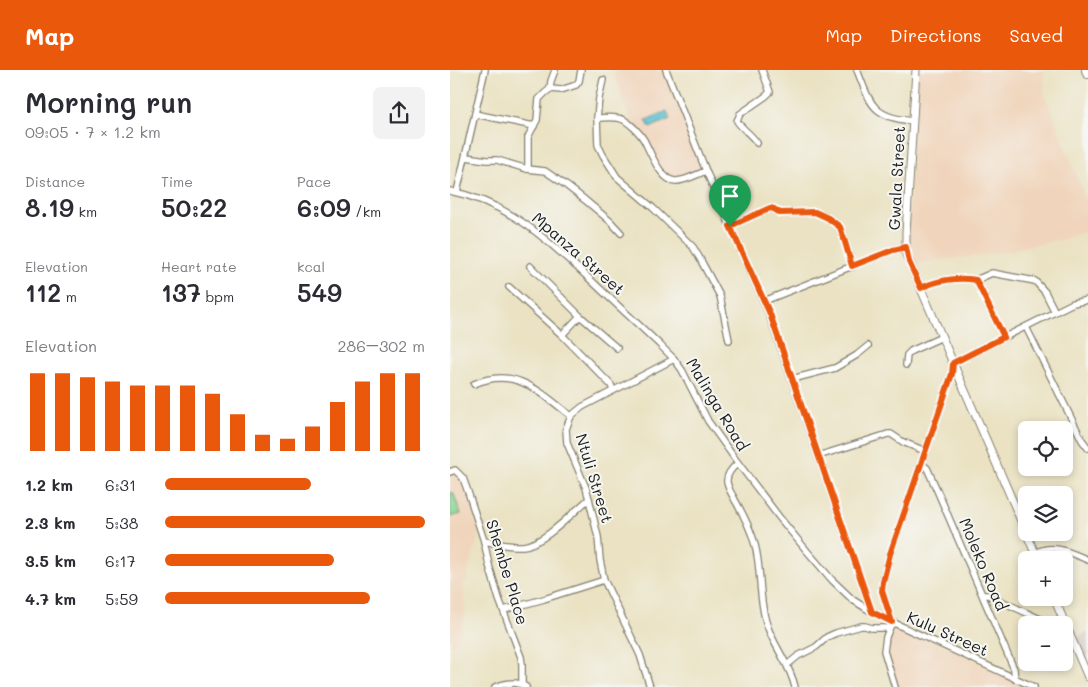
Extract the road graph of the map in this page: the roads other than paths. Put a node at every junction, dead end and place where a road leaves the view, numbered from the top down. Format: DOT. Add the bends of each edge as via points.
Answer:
graph roads {
  1 [pos="485,70"];
  2 [pos="555,70"];
  3 [pos="581,70"];
  4 [pos="666,70"];
  5 [pos="762,70"];
  6 [pos="857,70"];
  7 [pos="916,70"];
  8 [pos="603,80"];
  9 [pos="550,89"];
  10 [pos="475,114"];
  11 [pos="597,118"];
  12 [pos="913,121"];
  13 [pos="534,126"];
  14 [pos="757,142"];
  15 [pos="466,157"];
  16 [pos="528,169"];
  17 [pos="706,171"];
  18 [pos="450,191"];
  19 [pos="457,192"];
  20 [pos="730,226"];
  21 [pos="621,233"];
  22 [pos="906,247"];
  23 [pos="530,266"];
  24 [pos="852,266"];
  25 [pos="976,280"];
  26 [pos="510,287"];
  27 [pos="921,288"];
  28 [pos="1088,300"];
  29 [pos="764,301"];
  30 [pos="1055,312"];
  31 [pos="580,316"];
  32 [pos="1026,327"];
  33 [pos="562,335"];
  34 [pos="942,337"];
  35 [pos="1004,337"];
  36 [pos="729,340"];
  37 [pos="868,346"];
  38 [pos="617,348"];
  39 [pos="674,359"];
  40 [pos="953,363"];
  41 [pos="906,365"];
  42 [pos="792,379"];
  43 [pos="474,384"];
  44 [pos="613,390"];
  45 [pos="571,416"];
  46 [pos="1088,448"];
  47 [pos="925,451"];
  48 [pos="818,456"];
  49 [pos="738,463"];
  50 [pos="921,463"];
  51 [pos="453,471"];
  52 [pos="589,499"];
  53 [pos="484,542"];
  54 [pos="1034,551"];
  55 [pos="1043,551"];
  56 [pos="1066,551"];
  57 [pos="1073,554"];
  58 [pos="1088,560"];
  59 [pos="604,580"];
  60 [pos="982,595"];
  61 [pos="504,610"];
  62 [pos="872,612"];
  63 [pos="1034,616"];
  64 [pos="890,625"];
  65 [pos="1073,643"];
  66 [pos="787,665"];
  67 [pos="1088,676"];
  68 [pos="1015,679"];
  69 [pos="1026,685"];
  70 [pos="524,686"];
  71 [pos="495,687"];
  72 [pos="650,687"];
  73 [pos="794,687"];
  74 [pos="895,687"];
  75 [pos="1034,687"];
  1 -- 10 [label="street"];
  2 -- 9 [label="street"];
  3 -- 9 [label="street" via="576,85 561,90"];
  4 -- 17 [label="street"];
  5 -- 14 [label="street" via="770,92 740,114 737,121"];
  6 -- 12 [label="street" via="869,100 878,111 897,120"];
  7 -- 12 [label="street, Gwala Street"];
  8 -- 11 [label="street"];
  9 -- 13 [label="street" via="539,100"];
  10 -- 13 [label="street"];
  10 -- 15 [label="street"];
  11 -- 17 [label="street" via="618,118 633,127 643,138 663,175 670,180 675,182"];
  11 -- 36 [label="street" via="598,145 617,177 660,214 700,256 720,296"];
  12 -- 22 [label="street, Gwala Street"];
  13 -- 16 [label="street" via="528,137"];
  15 -- 16 [label="street" via="502,161"];
  15 -- 19 [label="street"];
  16 -- 21 [label="street" via="545,171 562,182 610,220"];
  17 -- 20 [label="street"];
  18 -- 19 [label="street, Mpanza Street"];
  19 -- 39 [label="street, Mpanza Street" via="505,211 540,234"];
  20 -- 24 [label="street" via="770,208 780,213 820,213 840,227"];
  20 -- 29 [label="street"];
  22 -- 24 [label="street"];
  22 -- 27 [label="street, Gwala Street"];
  23 -- 31 [label="street"];
  24 -- 29 [label="street"];
  25 -- 27 [label="street" via="944,280"];
  25 -- 30 [label="street" via="992,273 1036,281 1046,292"];
  25 -- 35 [label="street"];
  26 -- 33 [label="street"];
  27 -- 34 [label="street, Gwala Street"];
  28 -- 30 [label="street"];
  29 -- 42 [label="street"];
  30 -- 32 [label="street"];
  31 -- 33 [label="street"];
  31 -- 38 [label="street"];
  32 -- 35 [label="street"];
  32 -- 46 [label="street"];
  33 -- 44 [label="street"];
  34 -- 40 [label="street, Gwala Street"];
  34 -- 41 [label="street" via="912,351"];
  35 -- 40 [label="street"];
  37 -- 42 [label="street" via="835,368"];
  39 -- 44 [label="street, Ntuli Street"];
  39 -- 49 [label="street, Malinga Road" via="708,421"];
  40 -- 47 [label="street"];
  40 -- 54 [label="street, Gwala Street"];
  42 -- 48 [label="street"];
  43 -- 45 [label="street" via="498,378 522,381"];
  44 -- 45 [label="street, Ntuli Street"];
  45 -- 52 [label="street, Ntuli Street" via="566,430 567,443"];
  47 -- 48 [label="street" via="888,434"];
  47 -- 50 [label="street"];
  48 -- 62 [label="street"];
  49 -- 62 [label="street, Kulu Street" via="832,580"];
  49 -- 66 [label="street, Malinga Road" via="729,473 728,483 755,543 766,622"];
  50 -- 60 [label="street, Moleko Road" via="927,468"];
  50 -- 64 [label="street" via="883,582"];
  51 -- 53 [label="street, Shembe Place" via="463,478"];
  52 -- 53 [label="street" via="549,534 529,545"];
  52 -- 59 [label="street, Ntuli Street"];
  53 -- 61 [label="street, Shembe Place"];
  55 -- 56 [label="street" via="1059,548"];
  57 -- 58 [label="street"];
  59 -- 61 [label="street"];
  59 -- 72 [label="street, Ntuli Street" via="640,655"];
  60 -- 63 [label="street"];
  60 -- 68 [label="street, Moleko Road"];
  61 -- 70 [label="street, Shembe Place" via="521,657"];
  62 -- 64 [label="street, Kulu Street"];
  64 -- 66 [label="street" via="861,626 836,632"];
  64 -- 68 [label="street, Kulu Street"];
  64 -- 74 [label="street" via="884,651"];
  65 -- 67 [label="street"];
  66 -- 73 [label="street, Malinga Road"];
  68 -- 69 [label="street, Kulu Street"];
  69 -- 75 [label="street, Kulu Street"];
  70 -- 71 [label="street" via="512,683"];
}
